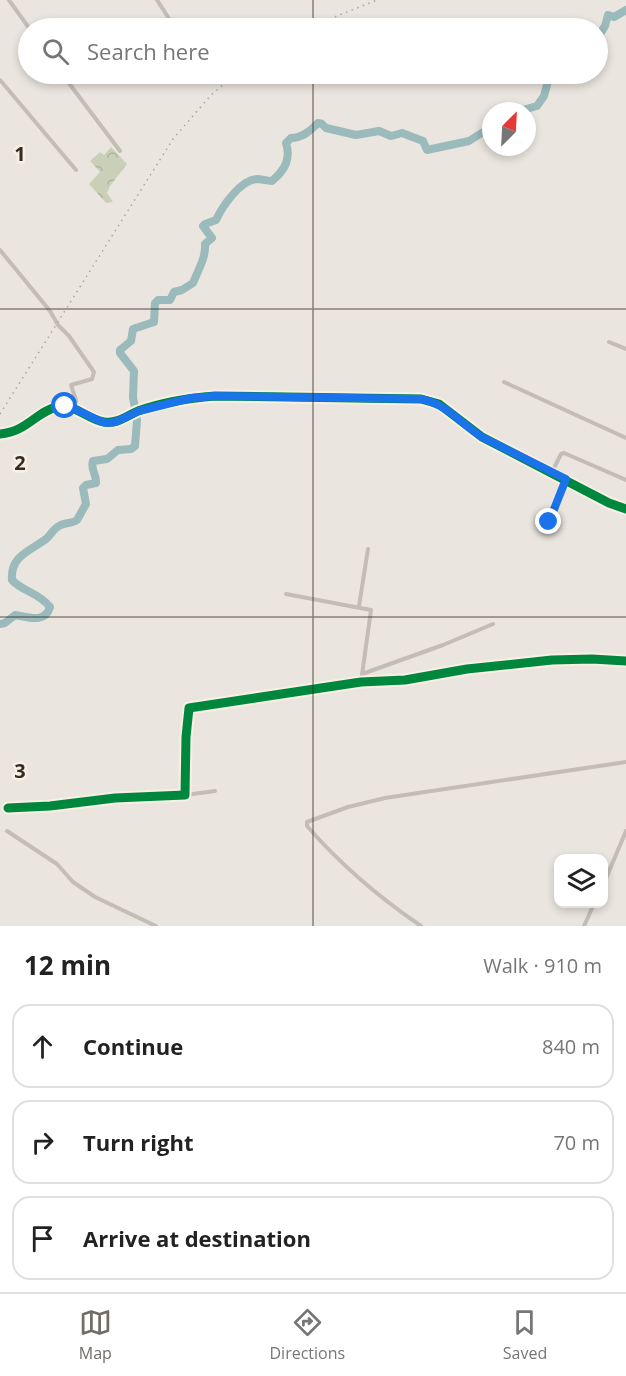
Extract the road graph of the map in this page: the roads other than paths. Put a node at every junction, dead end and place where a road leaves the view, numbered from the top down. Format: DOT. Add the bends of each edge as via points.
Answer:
graph roads {
  1 [pos="9,0"];
  2 [pos="157,0"];
  3 [pos="22,18"];
  4 [pos="169,18"];
  5 [pos="0,80"];
  6 [pos="70,84"];
  7 [pos="120,151"];
  8 [pos="76,170"];
  9 [pos="0,250"];
  10 [pos="609,342"];
  11 [pos="626,349"];
  12 [pos="504,382"];
  13 [pos="75,409"];
  14 [pos="0,434"];
  15 [pos="626,438"];
  16 [pos="552,472"];
  17 [pos="566,479"];
  18 [pos="626,480"];
  19 [pos="626,509"];
  20 [pos="549,522"];
  21 [pos="368,549"];
  22 [pos="286,594"];
  23 [pos="359,606"];
  24 [pos="493,624"];
  25 [pos="626,661"];
  26 [pos="362,674"];
  27 [pos="361,682"];
  28 [pos="626,762"];
  29 [pos="215,791"];
  30 [pos="185,795"];
  31 [pos="8,808"];
  32 [pos="6,831"];
  33 [pos="626,831"];
  34 [pos="608,872"];
  35 [pos="592,908"];
  36 [pos="156,926"];
  37 [pos="421,926"];
  38 [pos="584,926"];
  1 -- 3 [label="street"];
  2 -- 4 [label="street"];
  5 -- 8 [label="street"];
  6 -- 7 [label="street"];
  9 -- 13 [label="street" via="94,372 92,379 71,385"];
  10 -- 11 [label="street"];
  12 -- 15 [label="street"];
  13 -- 14 [label="street" via="54,407 22,428"];
  13 -- 16 [label="street" via="102,422 116,422 175,401 215,396 430,400 482,437"];
  16 -- 17 [label="street"];
  16 -- 18 [label="street" via="564,453"];
  17 -- 19 [label="street"];
  17 -- 20 [label="street"];
  21 -- 23 [label="street"];
  22 -- 23 [label="street"];
  23 -- 26 [label="street" via="372,612"];
  24 -- 26 [label="street"];
  25 -- 27 [label="street" via="552,660 405,680"];
  26 -- 27 [label="street"];
  27 -- 30 [label="street" via="188,708"];
  28 -- 37 [label="street" via="385,798 307,822 339,861"];
  29 -- 30 [label="street"];
  30 -- 31 [label="street"];
  32 -- 36 [label="street" via="57,864 73,882 95,897"];
  33 -- 34 [label="street"];
  35 -- 38 [label="street"];
}
